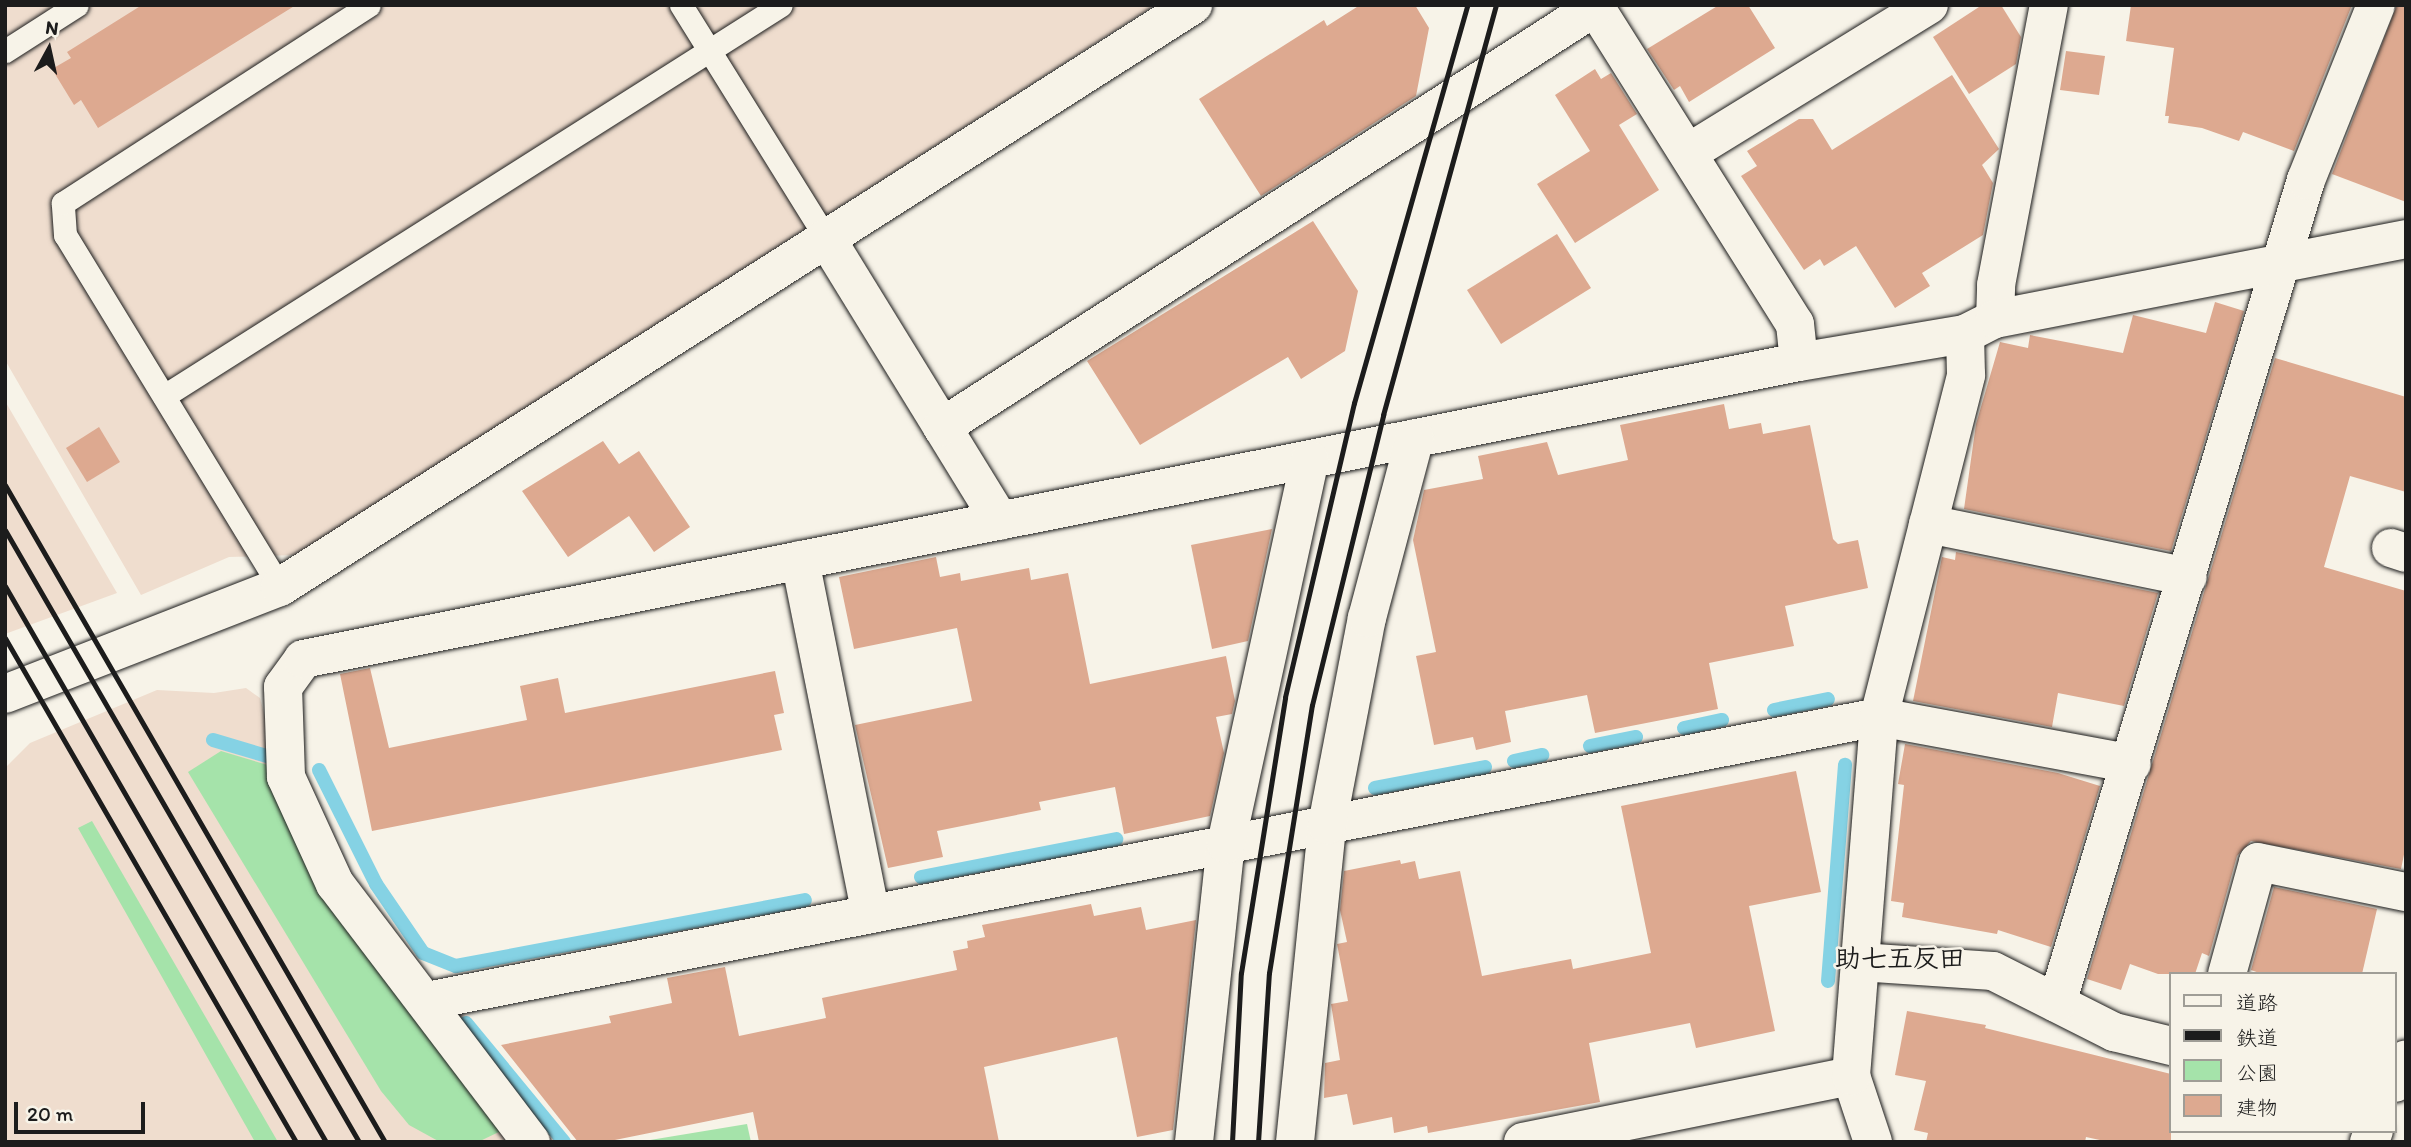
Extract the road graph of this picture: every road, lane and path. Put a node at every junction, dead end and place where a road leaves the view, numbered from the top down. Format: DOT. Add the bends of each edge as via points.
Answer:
graph roads {
  1 [pos="76,5"];
  2 [pos="369,5"];
  3 [pos="681,5"];
  4 [pos="781,5"];
  5 [pos="1193,5"];
  6 [pos="1929,5"];
  7 [pos="2049,5"];
  8 [pos="2376,5"];
  9 [pos="1595,6"];
  10 [pos="709,50"];
  11 [pos="5,51"];
  12 [pos="1688,153"];
  13 [pos="826,238"];
  14 [pos="2406,239"];
  15 [pos="2282,262"];
  16 [pos="1980,326"];
  17 [pos="1799,362"];
  18 [pos="164,396"];
  19 [pos="942,427"];
  20 [pos="1415,438"];
  21 [pos="1310,460"];
  22 [pos="1000,521"];
  23 [pos="1928,524"];
  24 [pos="800,561"];
  25 [pos="2188,576"];
  26 [pos="280,587"];
  27 [pos="5,694"];
  28 [pos="1879,716"];
  29 [pos="2132,764"];
  30 [pos="1327,825"];
  31 [pos="1226,844"];
  32 [pos="2406,892"];
  33 [pos="871,914"];
  34 [pos="1860,961"];
  35 [pos="2228,972"];
  36 [pos="427,1001"];
  37 [pos="2057,1003"];
  38 [pos="2170,1046"];
  39 [pos="2406,1059"];
  40 [pos="1851,1076"];
  41 [pos="2397,1079"];
  42 [pos="531,1142"];
  43 [pos="1194,1142"];
  44 [pos="1295,1142"];
  45 [pos="1523,1142"];
  46 [pos="1873,1142"];
  1 -- 11 [label="lane"];
  2 -- 18 [label="lane" via="63,203 65,235"];
  3 -- 10 [label="lane"];
  4 -- 10 [label="lane"];
  5 -- 13 [label="street"];
  6 -- 12 [label="street"];
  7 -- 16 [label="street" via="1996,285"];
  8 -- 15 [label="street" via="2306,180"];
  9 -- 12 [label="street"];
  9 -- 19 [label="street"];
  10 -- 13 [label="lane"];
  10 -- 18 [label="lane"];
  12 -- 17 [label="street" via="1796,324"];
  13 -- 19 [label="street"];
  13 -- 26 [label="street"];
  14 -- 15 [label="street"];
  15 -- 16 [label="street"];
  15 -- 25 [label="street"];
  16 -- 17 [label="street"];
  16 -- 23 [label="street"];
  17 -- 20 [label="street"];
  18 -- 26 [label="lane"];
  19 -- 22 [label="street"];
  20 -- 21 [label="street"];
  20 -- 30 [label="street" via="1367,618"];
  21 -- 22 [label="street"];
  21 -- 31 [label="street"];
  22 -- 24 [label="street"];
  23 -- 25 [label="street"];
  23 -- 28 [label="street"];
  24 -- 33 [label="street"];
  24 -- 36 [label="street" via="303,659 283,687 286,777 335,884"];
  25 -- 29 [label="street"];
  26 -- 27 [label="street"];
  28 -- 29 [label="street"];
  28 -- 30 [label="street"];
  28 -- 34 [label="street"];
  29 -- 37 [label="street" via="2114,806"];
  30 -- 31 [label="street"];
  30 -- 44 [label="street"];
  31 -- 33 [label="street"];
  31 -- 43 [label="street"];
  32 -- 35 [label="street" via="2258,862"];
  33 -- 36 [label="street"];
  34 -- 37 [label="street" via="1993,971"];
  34 -- 40 [label="street"];
  36 -- 42 [label="street"];
  37 -- 38 [label="street" via="2114,1032"];
  39 -- 41 [label="street"];
  40 -- 45 [label="street"];
  40 -- 46 [label="street"];
}
